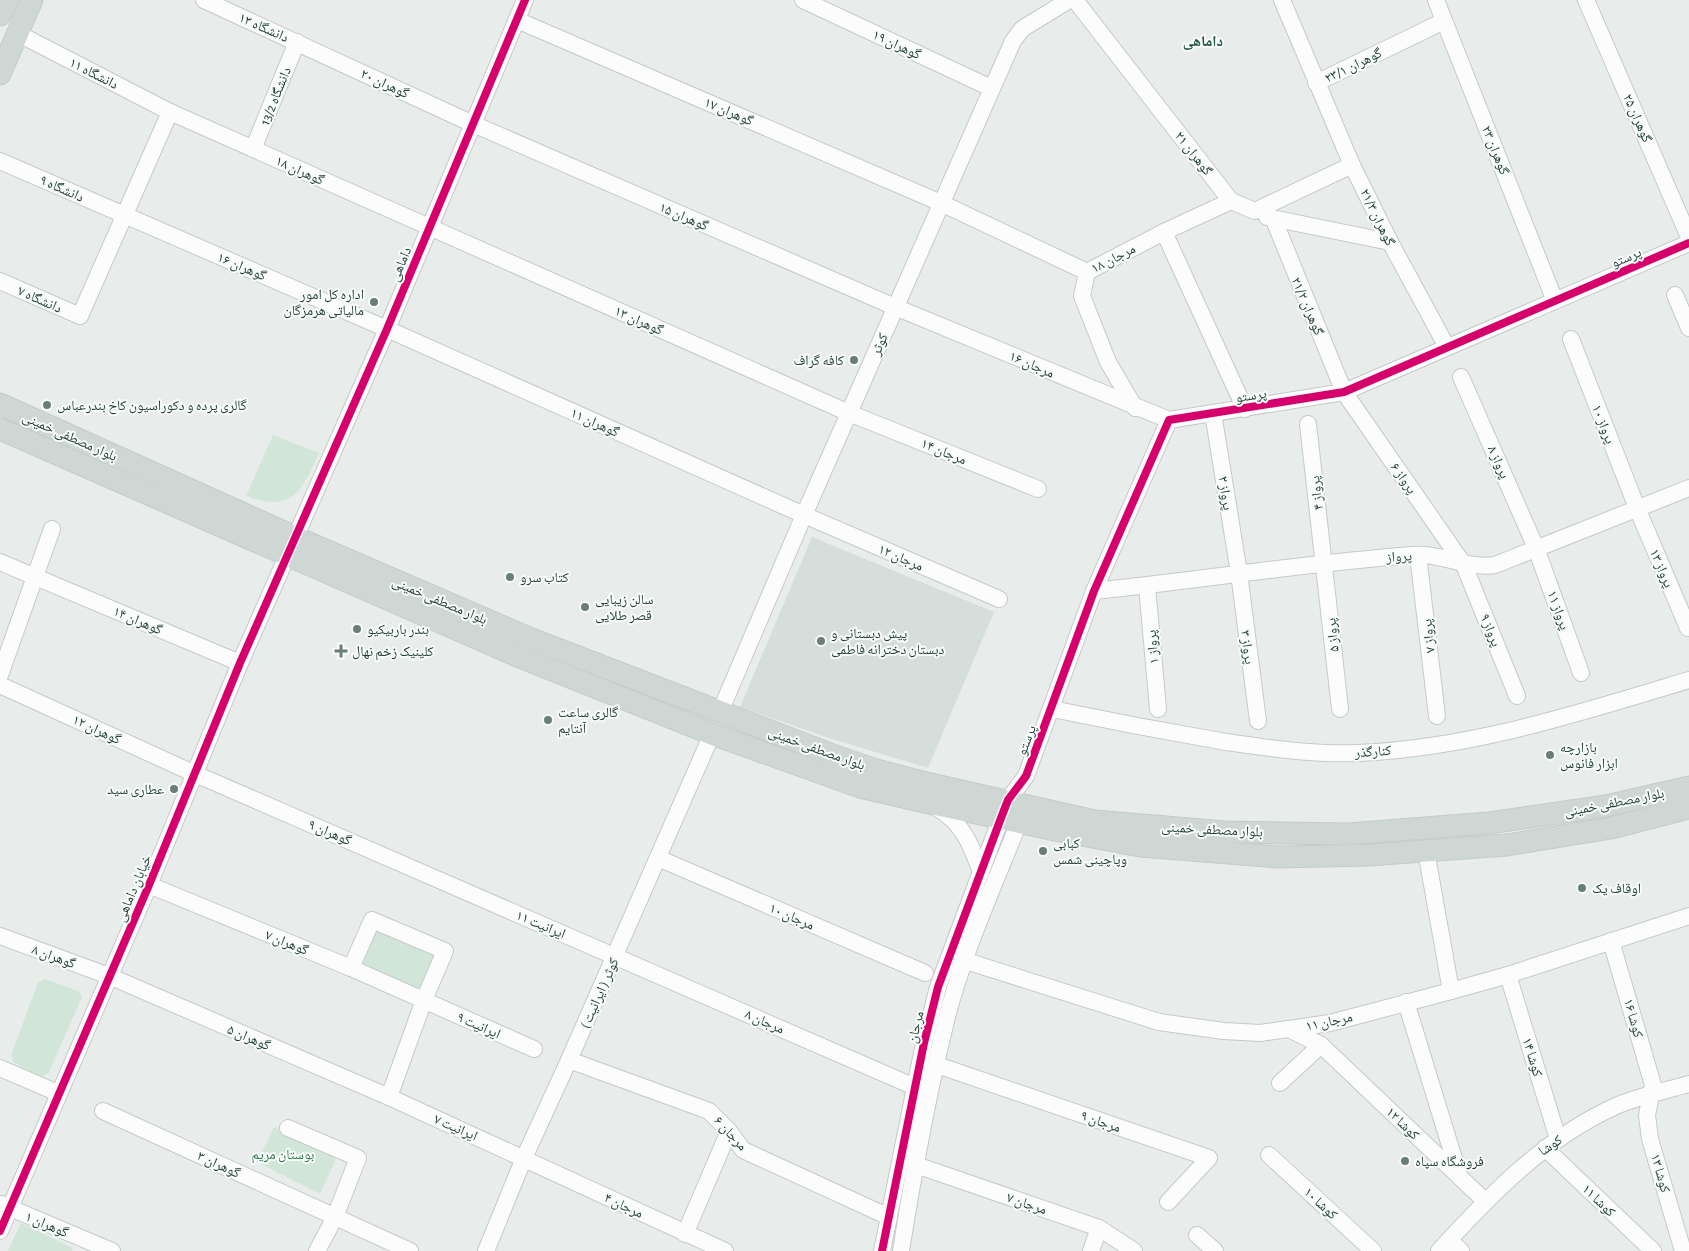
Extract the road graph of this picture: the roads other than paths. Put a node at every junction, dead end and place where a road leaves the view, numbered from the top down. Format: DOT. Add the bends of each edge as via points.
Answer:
graph roads {
  1 [pos="7,0"];
  2 [pos="32,0"];
  3 [pos="204,0"];
  4 [pos="525,0"];
  5 [pos="803,0"];
  6 [pos="1069,0"];
  7 [pos="1075,0"];
  8 [pos="1282,0"];
  9 [pos="1436,0"];
  10 [pos="1586,0"];
  11 [pos="0,15"];
  12 [pos="517,20"];
  13 [pos="1444,21"];
  14 [pos="17,33"];
  15 [pos="297,42"];
  16 [pos="0,74"];
  17 [pos="1316,83"];
  18 [pos="990,88"];
  19 [pos="170,112"];
  20 [pos="473,124"];
  21 [pos="253,150"];
  22 [pos="0,160"];
  23 [pos="1352,166"];
  24 [pos="1231,201"];
  25 [pos="942,203"];
  26 [pos="1255,211"];
  27 [pos="124,215"];
  28 [pos="1274,220"];
  29 [pos="429,228"];
  30 [pos="1164,232"];
  31 [pos="1689,237"];
  32 [pos="1390,242"];
  33 [pos="1689,243"];
  34 [pos="1087,272"];
  35 [pos="0,281"];
  36 [pos="1675,295"];
  37 [pos="1556,301"];
  38 [pos="895,307"];
  39 [pos="1689,328"];
  40 [pos="387,329"];
  41 [pos="1571,339"];
  42 [pos="1447,347"];
  43 [pos="1461,376"];
  44 [pos="1344,392"];
  45 [pos="0,404"];
  46 [pos="1136,408"];
  47 [pos="1245,409"];
  48 [pos="849,412"];
  49 [pos="1213,413"];
  50 [pos="1169,420"];
  51 [pos="1308,424"];
  52 [pos="0,428"];
  53 [pos="1689,488"];
  54 [pos="1038,489"];
  55 [pos="1637,508"];
  56 [pos="804,515"];
  57 [pos="52,529"];
  58 [pos="291,545"];
  59 [pos="1536,548"];
  60 [pos="1418,555"];
  61 [pos="0,562"];
  62 [pos="1324,562"];
  63 [pos="1464,564"];
  64 [pos="1238,573"];
  65 [pos="36,577"];
  66 [pos="1147,586"];
  67 [pos="1094,591"];
  68 [pos="999,598"];
  69 [pos="1688,628"];
  70 [pos="240,663"];
  71 [pos="1581,673"];
  72 [pos="0,675"];
  73 [pos="1689,680"];
  74 [pos="0,685"];
  75 [pos="1517,696"];
  76 [pos="1052,709"];
  77 [pos="1158,709"];
  78 [pos="1340,709"];
  79 [pos="720,712"];
  80 [pos="1437,716"];
  81 [pos="1258,721"];
  82 [pos="712,734"];
  83 [pos="193,773"];
  84 [pos="1689,787"];
  85 [pos="929,803"];
  86 [pos="1689,808"];
  87 [pos="1014,811"];
  88 [pos="1426,851"];
  89 [pos="658,858"];
  90 [pos="981,872"];
  91 [pos="149,885"];
  92 [pos="467,892"];
  93 [pos="1689,916"];
  94 [pos="0,936"];
  95 [pos="1611,941"];
  96 [pos="615,956"];
  97 [pos="958,957"];
  98 [pos="351,968"];
  99 [pos="925,973"];
  100 [pos="1508,975"];
  101 [pos="108,976"];
  102 [pos="1451,991"];
  103 [pos="424,1000"];
  104 [pos="1406,1002"];
  105 [pos="1289,1029"];
  106 [pos="1321,1045"];
  107 [pos="534,1049"];
  108 [pos="569,1060"];
  109 [pos="937,1065"];
  110 [pos="0,1068"];
  111 [pos="1280,1084"];
  112 [pos="1689,1084"];
  113 [pos="915,1087"];
  114 [pos="58,1093"];
  115 [pos="1652,1095"];
  116 [pos="389,1097"];
  117 [pos="103,1111"];
  118 [pos="288,1128"];
  119 [pos="729,1131"];
  120 [pos="1551,1144"];
  121 [pos="1268,1155"];
  122 [pos="524,1158"];
  123 [pos="916,1165"];
  124 [pos="1459,1177"];
  125 [pos="1485,1201"];
  126 [pos="1168,1202"];
  127 [pos="5,1206"];
  128 [pos="335,1217"];
  129 [pos="888,1217"];
  130 [pos="1099,1228"];
  131 [pos="0,1231"];
  132 [pos="685,1234"];
  133 [pos="1197,1235"];
  134 [pos="1450,1247"];
  135 [pos="112,1251"];
  136 [pos="317,1251"];
  137 [pos="410,1251"];
  138 [pos="486,1251"];
  139 [pos="725,1251"];
  140 [pos="882,1251"];
  141 [pos="901,1251"];
  142 [pos="1091,1251"];
  143 [pos="1134,1251"];
  144 [pos="1215,1251"];
  145 [pos="1373,1251"];
  146 [pos="1653,1251"];
  147 [pos="1683,1251"];
  1 -- 11 [label="main road"];
  2 -- 14 [label="main road"];
  3 -- 15 [label="street, دانشگاه ۱۳"];
  4 -- 12 [label="street, داماهی"];
  5 -- 18 [label="street, گوهران ۱۹"];
  6 -- 18 [label="street, کوثر" via="1017,34"];
  7 -- 24 [label="street, گوهران ۲۱"];
  8 -- 17 [label="street, گوهران ۲۳/۱"];
  9 -- 13 [label="street, گوهران ۲۳"];
  10 -- 31 [label="street, گوهران ۲۵"];
  12 -- 20 [label="street, داماهی"];
  12 -- 25 [label="street, گوهران ۱۷"];
  13 -- 17 [label="street, گوهران ۲۳/۱"];
  13 -- 37 [label="street, گوهران ۲۳"];
  14 -- 16 [label="main road"];
  14 -- 19 [label="street, دانشگاه ۱۱"];
  15 -- 20 [label="street, گوهران ۲۰"];
  15 -- 21 [label="street, دانشگاه 13/2"];
  17 -- 23 [label="street, گوهران ۲۱/۳"];
  18 -- 25 [label="street, کوثر"];
  19 -- 21 [label="street, گوهران ۱۸"];
  19 -- 27 [label="street"];
  20 -- 29 [label="street, داماهی"];
  20 -- 38 [label="street, گوهران ۱۵"];
  21 -- 29 [label="street, گوهران ۱۸"];
  22 -- 27 [label="street, دانشگاه ۹"];
  23 -- 26 [label="street"];
  23 -- 32 [label="street, گوهران ۲۱/۳"];
  24 -- 26 [label="street, گوهران ۲۱"];
  24 -- 30 [label="street, مرجان ۱۸"];
  25 -- 34 [label="street, مرجان ۱۸"];
  25 -- 38 [label="street, کوثر"];
  26 -- 28 [label="street, گوهران ۲۱"];
  27 -- 35 [label="street, دانشگاه ۷" via="80,316"];
  27 -- 40 [label="street, گوهران ۱۶"];
  28 -- 32 [label="street, گوهران ۲۱"];
  28 -- 44 [label="street, گوهران ۲۱/۲"];
  29 -- 40 [label="street, داماهی"];
  29 -- 48 [label="street, گوهران ۱۳"];
  30 -- 34 [label="street, مرجان ۱۸"];
  30 -- 47 [label="street"];
  32 -- 42 [label="street, گوهران ۲۱/۳"];
  33 -- 37 [label="street, پرستو"];
  34 -- 46 [label="street" via="1082,296 1108,362"];
  36 -- 39 [label="street"];
  37 -- 42 [label="street, پرستو"];
  38 -- 46 [label="street, مرجان ۱۶"];
  38 -- 48 [label="street, کوثر"];
  40 -- 56 [label="street, گوهران ۱۱"];
  40 -- 58 [label="street, داماهی"];
  41 -- 55 [label="street, پرواز ۱۰"];
  42 -- 44 [label="street, پرستو"];
  43 -- 59 [label="street, پرواز ۸"];
  44 -- 47 [label="street, پرستو"];
  44 -- 63 [label="street, پرواز ۶"];
  45 -- 58 [label="main road, بلوار مصطفی خمینی"];
  46 -- 50 [label="street, مرجان ۱۶"];
  47 -- 49 [label="street, پرستو"];
  48 -- 54 [label="street, مرجان ۱۴"];
  48 -- 56 [label="street, کوثر"];
  49 -- 50 [label="street, پرستو"];
  49 -- 64 [label="street, پرواز ۲"];
  50 -- 67 [label="street, پرستو"];
  51 -- 62 [label="street, پرواز ۴"];
  52 -- 58 [label="main road, بلوار مصطفی خمینی"];
  53 -- 55 [label="street, پرواز"];
  55 -- 59 [label="street, پرواز"];
  55 -- 69 [label="street, پرواز ۱۳"];
  56 -- 68 [label="street, مرجان ۱۲"];
  56 -- 79 [label="street, کوثر"];
  57 -- 65 [label="street"];
  58 -- 70 [label="street, خیابان داماهی"];
  58 -- 79 [label="main road, بلوار مصطفی خمینی"];
  58 -- 82 [label="main road, بلوار مصطفی خمینی" via="514,655"];
  59 -- 63 [label="street, پرواز" via="1495,564"];
  59 -- 71 [label="street, پرواز ۱۱"];
  60 -- 62 [label="street, پرواز"];
  60 -- 63 [label="street, پرواز" via="1437,555"];
  60 -- 80 [label="street, پرواز ۷"];
  61 -- 65 [label="street, گوهران ۱۴"];
  62 -- 64 [label="street, پرواز"];
  62 -- 78 [label="street, پرواز ۵"];
  63 -- 75 [label="street, پرواز ۹"];
  64 -- 66 [label="street, پرواز"];
  64 -- 81 [label="street, پرواز ۳"];
  65 -- 70 [label="street, گوهران ۱۴"];
  65 -- 72 [label="street"];
  66 -- 67 [label="street, پرواز"];
  66 -- 77 [label="street, پرواز ۱"];
  67 -- 76 [label="street, پرستو"];
  70 -- 83 [label="street, خیابان داماهی"];
  73 -- 76 [label="street, کنارگذر" via="1529,728 1439,746 1356,753 1282,750 1158,731"];
  74 -- 83 [label="street, گوهران ۱۲"];
  76 -- 87 [label="street, پرستو"];
  79 -- 87 [label="main road, بلوار مصطفی خمینی" via="876,770"];
  82 -- 85 [label="main road, بلوار مصطفی خمینی" via="860,787"];
  82 -- 89 [label="street, کوثر ( ایرانیت )"];
  83 -- 91 [label="street, خیابان داماهی"];
  83 -- 92 [label="street, گوهران ۹"];
  84 -- 87 [label="main road, بلوار مصطفی خمینی" via="1606,806 1489,823 1348,834 1225,832"];
  85 -- 87 [label="main road, بلوار مصطفی خمینی"];
  85 -- 90 [label="street" via="960,825"];
  86 -- 88 [label="main road, بلوار مصطفی خمینی" via="1564,836 1506,845"];
  87 -- 88 [label="main road, بلوار مصطفی خمینی" via="1140,846 1278,857"];
  87 -- 90 [label="street, مرجان"];
  87 -- 97 [label="street, مرجان"];
  88 -- 102 [label="street"];
  89 -- 96 [label="street, کوثر ( ایرانیت )"];
  89 -- 99 [label="street, مرجان ۱۰"];
  90 -- 97 [label="street, مرجان"];
  91 -- 98 [label="street, گوهران ۷"];
  91 -- 101 [label="street, خیابان داماهی"];
  92 -- 96 [label="street, ایرانیت ۱۱"];
  93 -- 95 [label="street, مرجان ۱۱"];
  94 -- 101 [label="street, گوهران ۸"];
  95 -- 100 [label="street, مرجان ۱۱"];
  95 -- 115 [label="street, کوشا ۱۶" via="1653,1085"];
  96 -- 108 [label="street, کوثر ( ایرانیت )"];
  96 -- 113 [label="street, مرجان ۸"];
  97 -- 105 [label="street, مرجان ۱۱" via="1159,1022 1224,1032 1260,1033"];
  97 -- 109 [label="street, مرجان"];
  97 -- 113 [label="street, مرجان" via="938,987"];
  98 -- 103 [label="street, گوهران ۷"];
  98 -- 103 [label="street" via="372,920 445,952"];
  100 -- 102 [label="street, مرجان ۱۱"];
  100 -- 120 [label="street, کوشا ۱۴"];
  101 -- 114 [label="street, خیابان داماهی"];
  101 -- 116 [label="street, گوهران ۵"];
  102 -- 104 [label="street, مرجان ۱۱"];
  103 -- 107 [label="street, ایرانیت ۹"];
  103 -- 116 [label="street"];
  104 -- 105 [label="street, مرجان ۱۱" via="1330,1023"];
  104 -- 124 [label="street"];
  105 -- 106 [label="street, کوشا ۱۲"];
  106 -- 111 [label="street"];
  106 -- 124 [label="street, کوشا ۱۲"];
  108 -- 119 [label="street, مرجان ۶" via="709,1111"];
  108 -- 122 [label="street, کوثر ( ایرانیت )"];
  109 -- 123 [label="street, مرجان"];
  109 -- 126 [label="street, مرجان ۹" via="1209,1158"];
  110 -- 114 [label="street"];
  112 -- 115 [label="street, کوشا"];
  113 -- 129 [label="street, مرجان"];
  114 -- 127 [label="street, خیابان داماهی"];
  115 -- 120 [label="street, کوشا" via="1618,1106"];
  115 -- 147 [label="street, کوشا ۱۳" via="1647,1115 1650,1139"];
  116 -- 122 [label="street, ایرانیت ۷"];
  117 -- 128 [label="street, گوهران ۳"];
  118 -- 128 [label="street" via="358,1158"];
  119 -- 129 [label="street, مرجان ۶" via="742,1150"];
  119 -- 132 [label="street"];
  120 -- 125 [label="street, کوشا"];
  120 -- 146 [label="street, کوشا ۱۱"];
  121 -- 145 [label="street, کوشا ۱۰"];
  122 -- 132 [label="street, مرجان ۴"];
  122 -- 138 [label="street, کوثر ( ایرانیت )"];
  123 -- 130 [label="street, مرجان ۷"];
  123 -- 141 [label="street, مرجان"];
  124 -- 125 [label="street, کوشا ۱۲"];
  125 -- 134 [label="street, کوشا"];
  127 -- 131 [label="street, خیابان داماهی"];
  127 -- 135 [label="street, گوهران ۱"];
  128 -- 136 [label="street"];
  128 -- 137 [label="street, گوهران ۳"];
  129 -- 140 [label="street, مرجان"];
  130 -- 142 [label="street"];
  130 -- 143 [label="street, مرجان ۷"];
  132 -- 139 [label="street, مرجان ۴"];
  133 -- 144 [label="street"];
}
